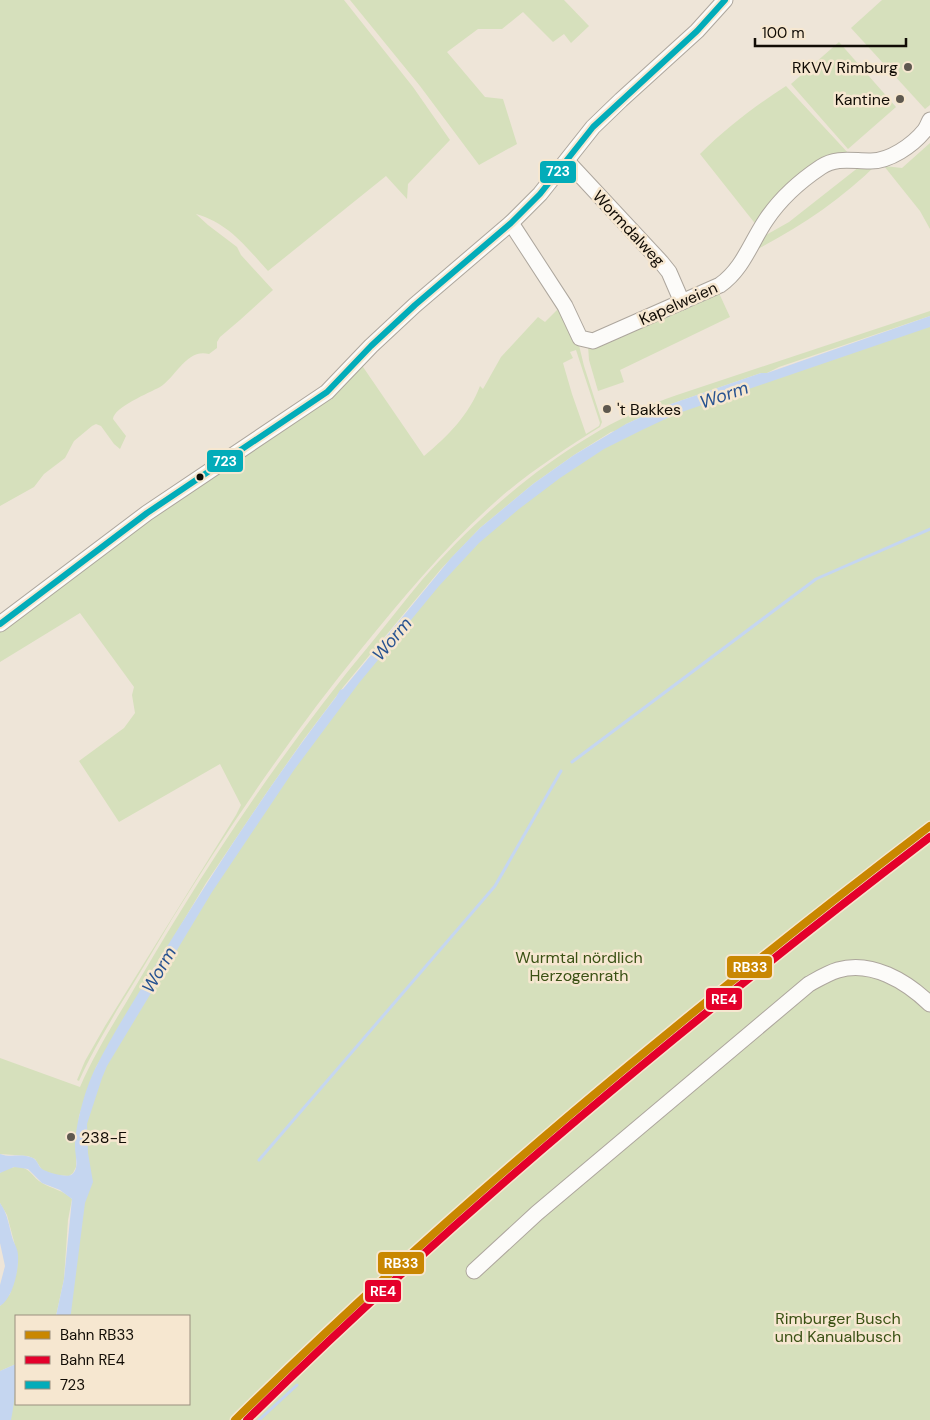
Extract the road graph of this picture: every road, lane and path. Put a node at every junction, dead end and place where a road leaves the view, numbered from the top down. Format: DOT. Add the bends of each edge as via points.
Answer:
graph roads {
  1 [pos="725,0"];
  2 [pos="930,120"];
  3 [pos="567,161"];
  4 [pos="511,224"];
  5 [pos="682,302"];
  6 [pos="0,624"];
  7 [pos="930,1004"];
  8 [pos="474,1271"];
  1 -- 3 [label="street" via="697,31 593,127"];
  2 -- 5 [label="street, Kapelweien" via="925,130 894,155 875,161 835,160 812,174 790,192 768,218 730,278"];
  3 -- 4 [label="street"];
  3 -- 5 [label="street, Wormdalweg" via="662,262"];
  4 -- 5 [label="street, Kapelweien" via="565,306 578,336 583,340 593,341"];
  4 -- 6 [label="street" via="415,305 318,399 147,514"];
  7 -- 8 [label="street" via="903,982 866,968 838,970 809,984 537,1213"];
}
